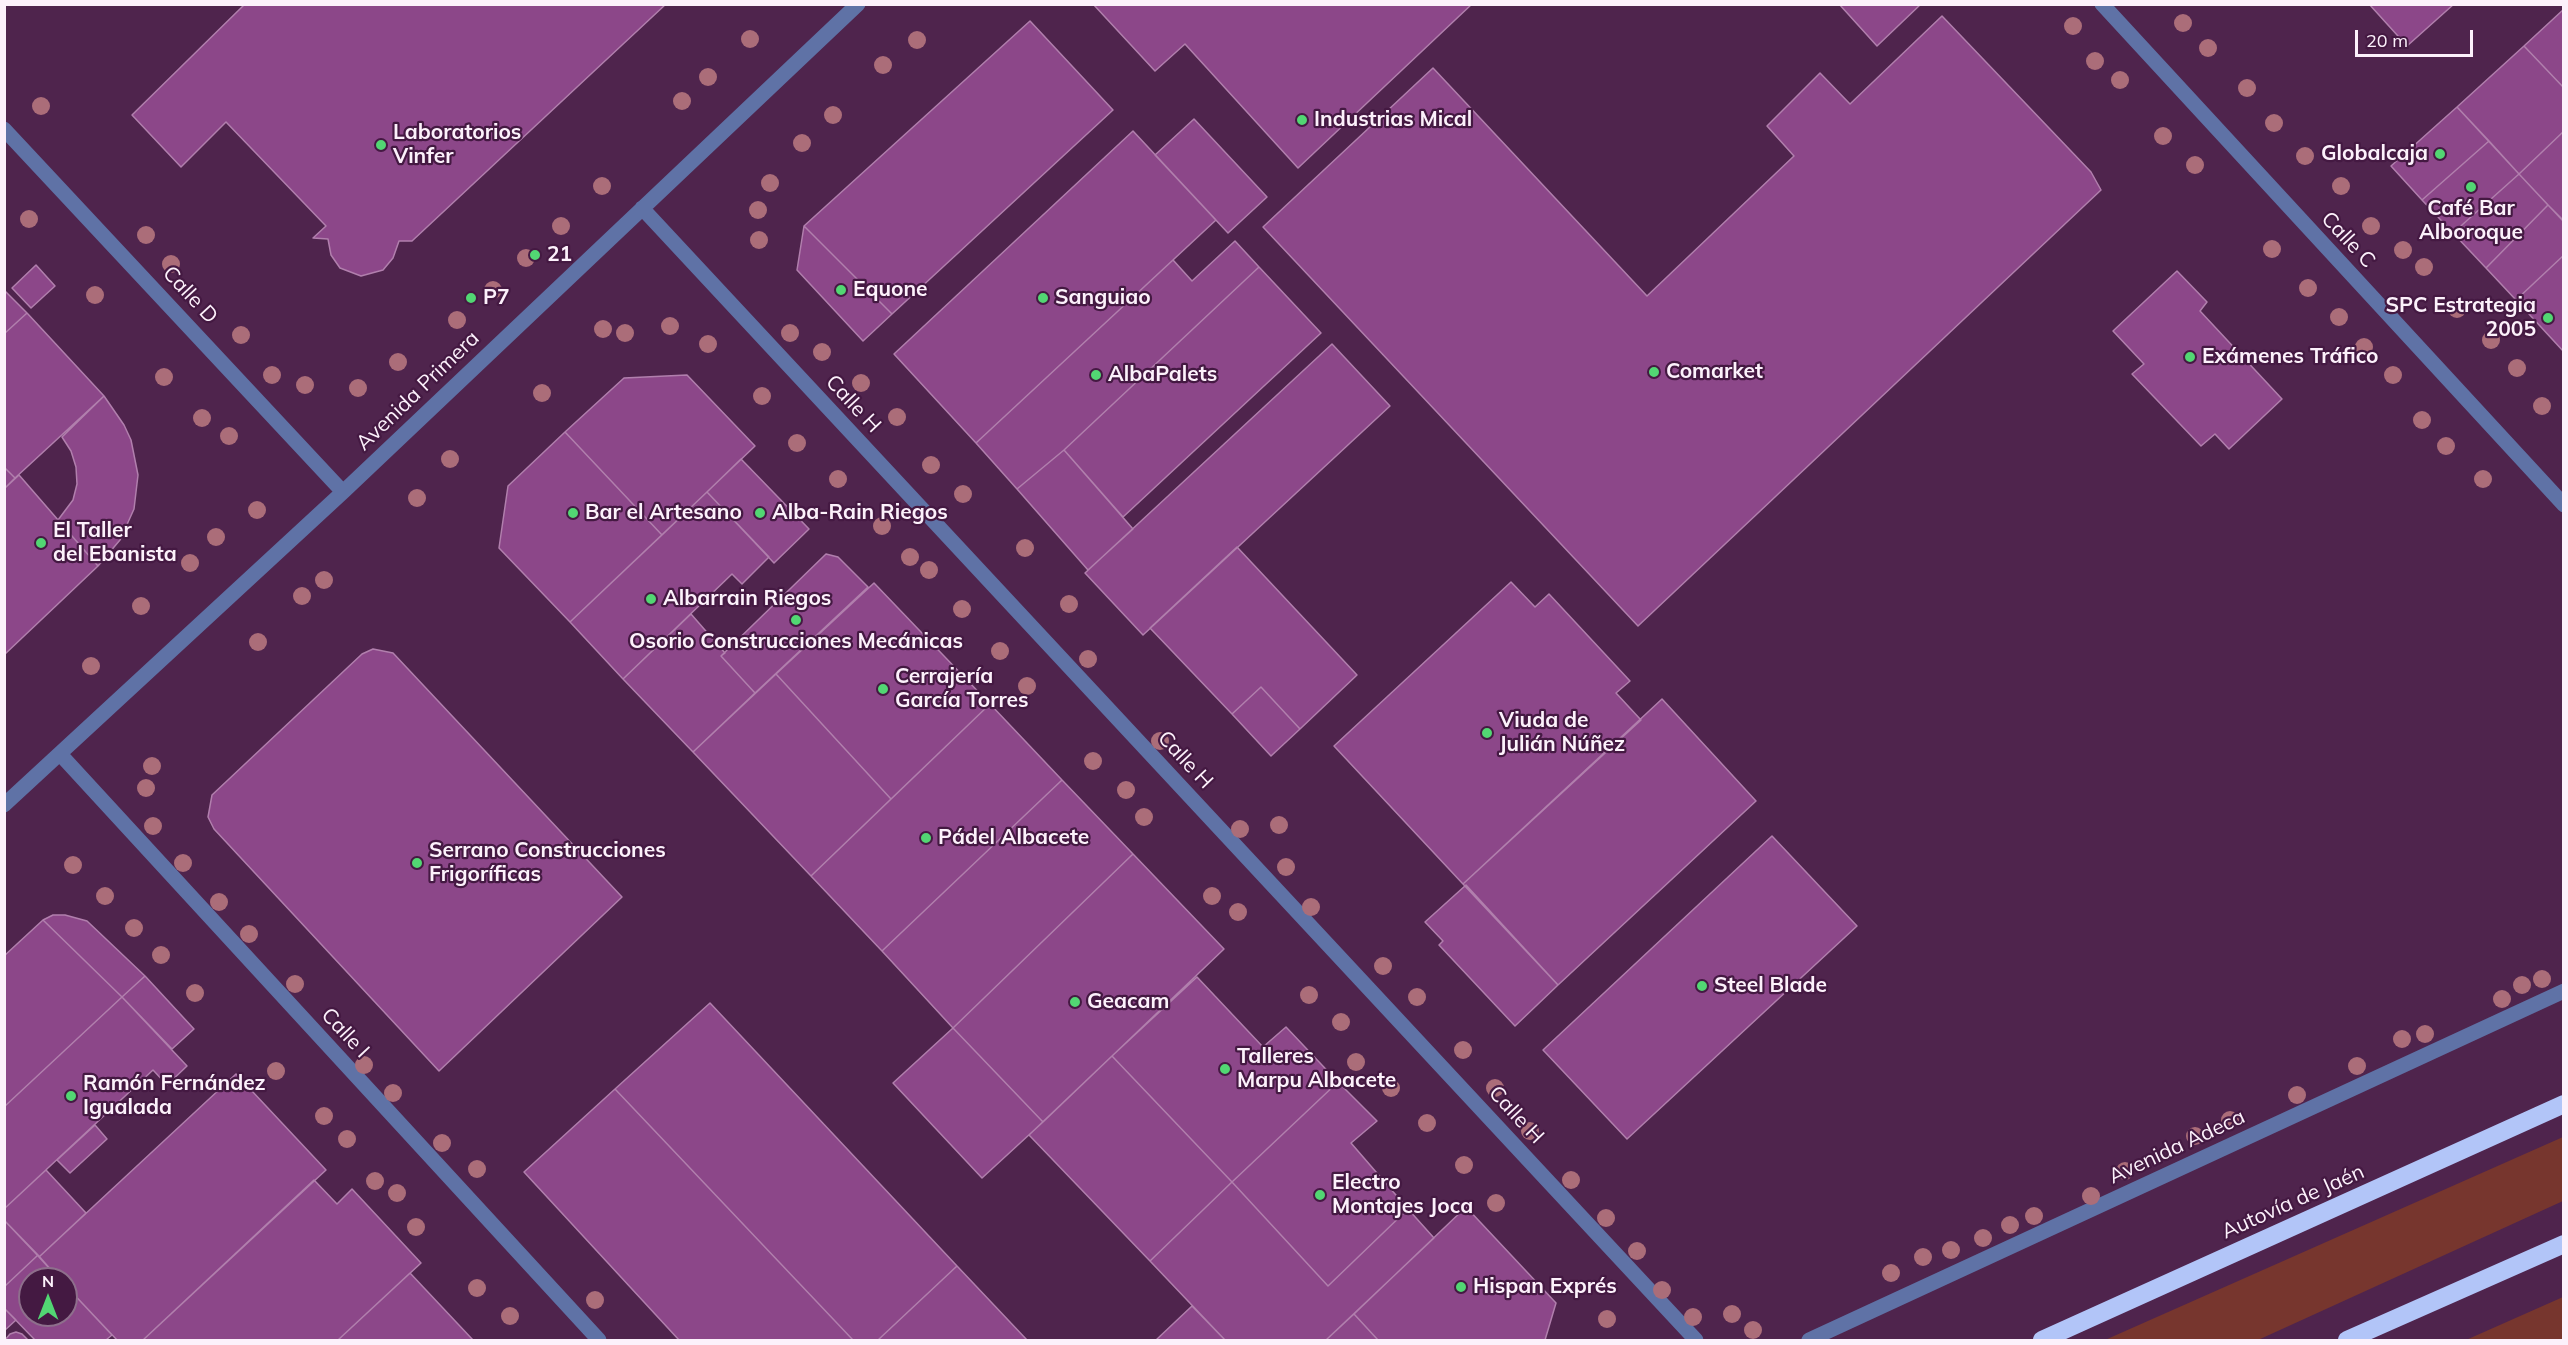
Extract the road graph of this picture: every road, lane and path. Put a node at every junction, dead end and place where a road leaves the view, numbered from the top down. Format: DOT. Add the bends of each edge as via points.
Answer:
graph roads {
  1 [pos="858,4"];
  2 [pos="2102,4"];
  3 [pos="4,129"];
  4 [pos="642,208"];
  5 [pos="343,492"];
  6 [pos="2564,505"];
  7 [pos="60,754"];
  8 [pos="4,805"];
  9 [pos="2564,991"];
  10 [pos="2564,1104"];
  11 [pos="2564,1244"];
  12 [pos="599,1341"];
  13 [pos="1696,1341"];
  14 [pos="1809,1341"];
  15 [pos="2042,1341"];
  16 [pos="2347,1341"];
  1 -- 4 [label="street, Avenida Primera"];
  2 -- 6 [label="street, Calle C"];
  3 -- 5 [label="street, Calle D"];
  4 -- 5 [label="street, Avenida Primera"];
  4 -- 13 [label="street, Calle H"];
  5 -- 7 [label="street, Avenida Primera"];
  7 -- 8 [label="street, Avenida Primera"];
  7 -- 12 [label="street, Calle I"];
  9 -- 14 [label="street, Avenida Adeca"];
  10 -- 15 [label="highway, Autovía de Jaén"];
  11 -- 16 [label="highway"];
}
